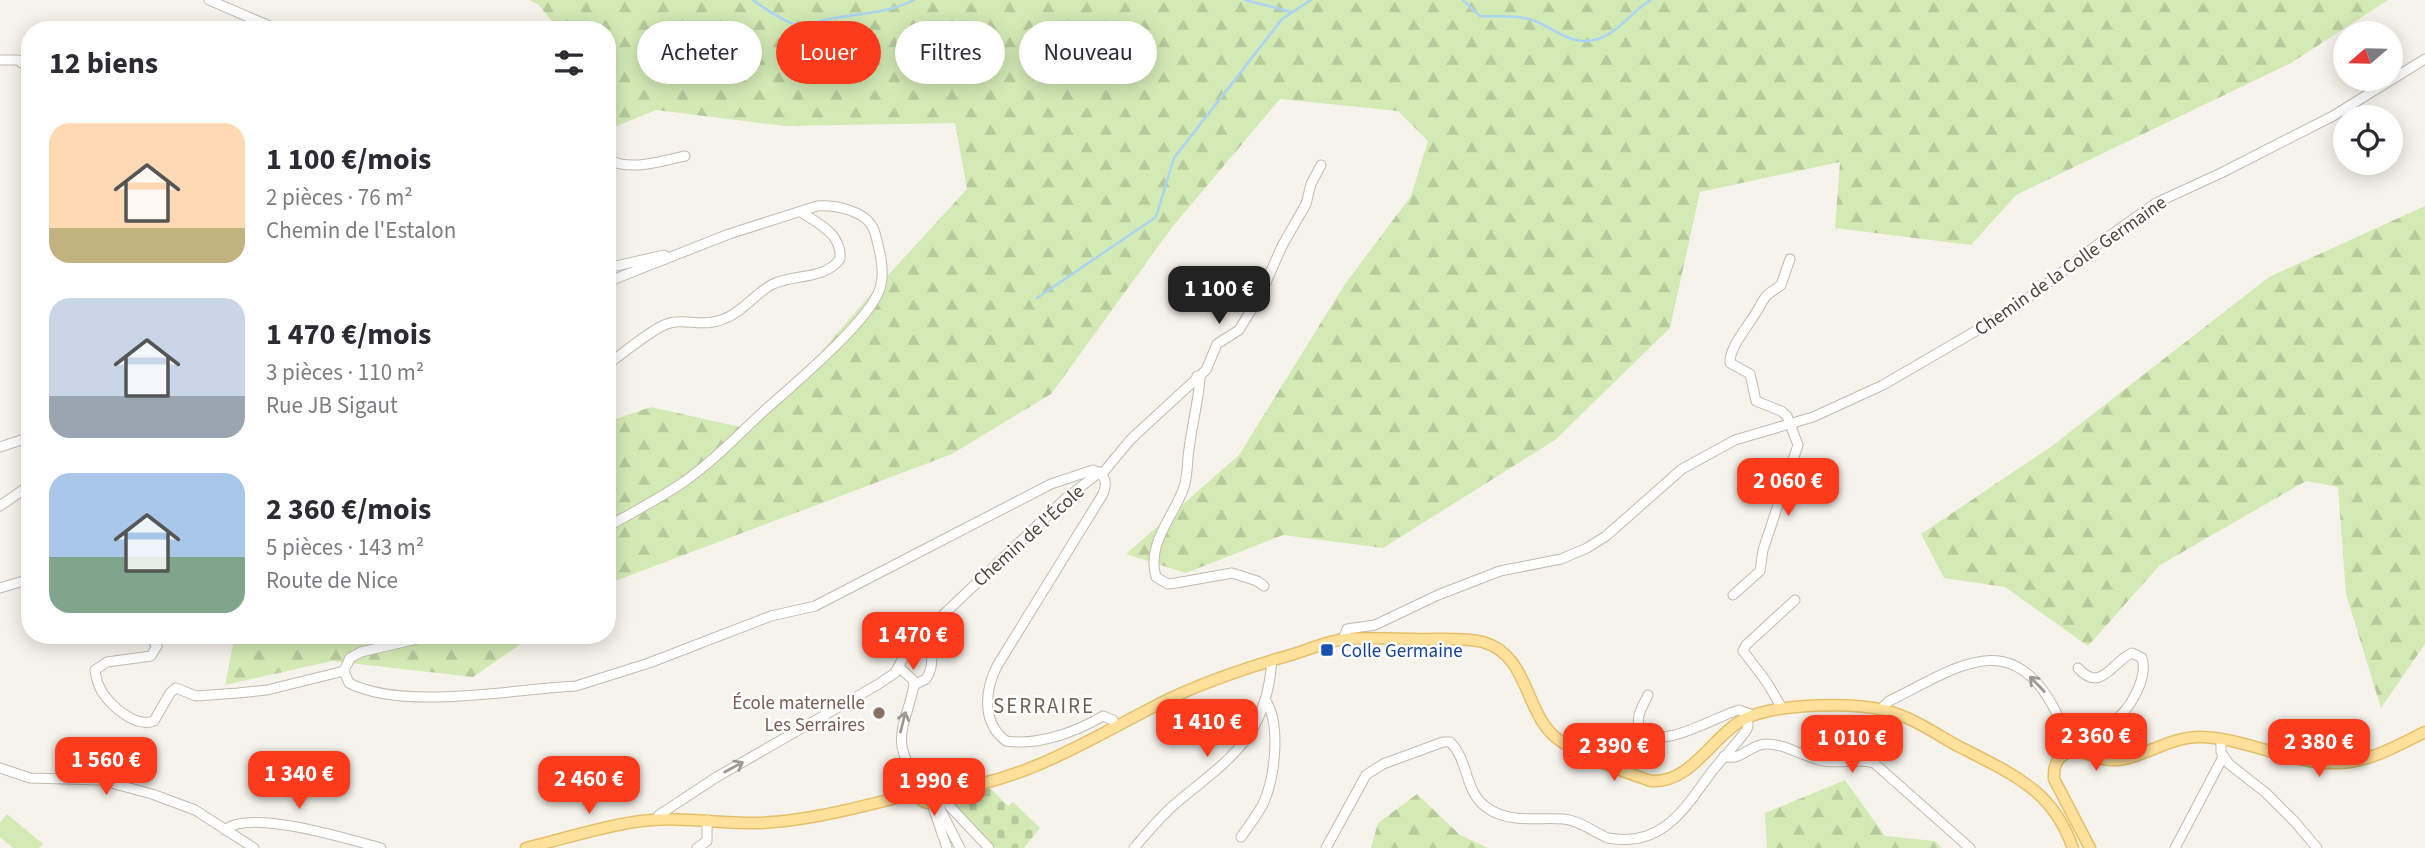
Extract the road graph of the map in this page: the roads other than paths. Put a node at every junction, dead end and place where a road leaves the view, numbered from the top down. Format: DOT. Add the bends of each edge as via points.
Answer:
graph roads {
  1 [pos="209,0"];
  2 [pos="258,21"];
  3 [pos="2425,59"];
  4 [pos="0,60"];
  5 [pos="21,62"];
  6 [pos="685,156"];
  7 [pos="616,164"];
  8 [pos="1321,165"];
  9 [pos="801,212"];
  10 [pos="675,256"];
  11 [pos="1790,259"];
  12 [pos="616,266"];
  13 [pos="616,279"];
  14 [pos="616,359"];
  15 [pos="1197,376"];
  16 [pos="1790,425"];
  17 [pos="21,440"];
  18 [pos="0,447"];
  19 [pos="1101,473"];
  20 [pos="21,491"];
  21 [pos="0,506"];
  22 [pos="616,522"];
  23 [pos="21,581"];
  24 [pos="1264,586"];
  25 [pos="0,587"];
  26 [pos="1733,595"];
  27 [pos="1796,600"];
  28 [pos="923,634"];
  29 [pos="1343,639"];
  30 [pos="156,644"];
  31 [pos="395,644"];
  32 [pos="1272,660"];
  33 [pos="899,667"];
  34 [pos="2078,668"];
  35 [pos="344,671"];
  36 [pos="914,685"];
  37 [pos="1648,695"];
  38 [pos="1266,701"];
  39 [pos="1782,708"];
  40 [pos="1881,709"];
  41 [pos="1749,717"];
  42 [pos="1116,727"];
  43 [pos="2425,732"];
  44 [pos="2076,739"];
  45 [pos="2221,739"];
  46 [pos="2078,751"];
  47 [pos="1724,756"];
  48 [pos="2224,757"];
  49 [pos="0,768"];
  50 [pos="919,780"];
  51 [pos="917,793"];
  52 [pos="938,798"];
  53 [pos="657,820"];
  54 [pos="707,820"];
  55 [pos="225,830"];
  56 [pos="1241,836"];
  57 [pos="254,848"];
  58 [pos="381,848"];
  59 [pos="526,848"];
  60 [pos="697,848"];
  61 [pos="947,848"];
  62 [pos="960,848"];
  63 [pos="989,848"];
  64 [pos="1134,848"];
  65 [pos="1326,848"];
  66 [pos="1970,848"];
  67 [pos="2073,848"];
  68 [pos="2090,848"];
  69 [pos="2175,848"];
  70 [pos="2317,848"];
  1 -- 2 [label="street"];
  3 -- 16 [label="street, Chemin de la Colle Germaine" via="2333,116 2156,203 2035,293 1933,357 1883,385"];
  4 -- 5 [label="street"];
  6 -- 7 [label="street"];
  8 -- 15 [label="street, Chemin de l'École" via="1260,296 1239,330 1217,344 1206,370"];
  9 -- 10 [label="street"];
  9 -- 14 [label="street" via="834,235 838,243 840,259 829,270 770,286 737,312 713,322 669,323"];
  9 -- 22 [label="street" via="817,206 839,207 871,223 883,273 873,303 719,456"];
  10 -- 12 [label="street" via="671,253"];
  10 -- 13 [label="street"];
  11 -- 16 [label="street" via="1781,285 1762,302 1729,359 1750,374 1756,401 1782,411"];
  15 -- 19 [label="street, Chemin de l'École"];
  15 -- 24 [label="street" via="1199,392 1186,480 1154,551 1156,577 1176,583 1232,573"];
  16 -- 26 [label="street" via="1797,453 1774,512 1760,571"];
  16 -- 29 [label="street, Chemin de la Colle Germaine" via="1735,440 1682,469 1587,548 1561,559 1488,576 1375,625 1349,628"];
  17 -- 18 [label="street"];
  19 -- 28 [label="street, Chemin de l'École" via="1065,499"];
  19 -- 35 [label="street" via="1087,471 1051,484 815,606 757,621 587,684 420,697 364,691 349,683"];
  19 -- 42 [label="street" via="1106,482 1104,494 997,666 987,706 992,726 1006,741 1025,742 1077,730 1103,716"];
  20 -- 21 [label="street"];
  23 -- 25 [label="street"];
  27 -- 39 [label="street" via="1743,651"];
  28 -- 33 [label="street, Chemin de l'École"];
  28 -- 36 [label="street" via="931,649 930,670 926,679"];
  29 -- 32 [label="main road"];
  29 -- 41 [label="main road" via="1440,639 1491,645 1515,666 1546,727 1557,739 1651,781 1682,772"];
  30 -- 35 [label="street" via="151,656 107,662 95,670 110,701 122,713 146,723 155,721 176,688 212,696 267,690"];
  31 -- 35 [label="street" via="350,657"];
  32 -- 38 [label="street"];
  32 -- 42 [label="main road" via="1185,693"];
  33 -- 36 [label="street"];
  53 -- 33 [label="street, Chemin de l'École, one-way" via="715,778 877,685"];
  34 -- 44 [label="street" via="2096,678 2132,653 2142,658 2144,665 2122,715"];
  50 -- 36 [label="street, one-way" via="908,763 901,736"];
  37 -- 41 [label="street" via="1639,719 1648,735 1674,736 1740,710"];
  38 -- 56 [label="street" via="1274,723 1272,771 1264,802"];
  38 -- 64 [label="street" via="1238,751 1173,806"];
  39 -- 40 [label="main road"];
  39 -- 41 [label="main road"];
  44 -- 40 [label="street, one-way" via="2033,679 2002,661 1964,663"];
  40 -- 67 [label="main road" via="1910,719 2035,791 2057,815"];
  41 -- 47 [label="street" via="1745,732"];
  42 -- 52 [label="main road" via="1022,772"];
  43 -- 45 [label="main road" via="2358,761 2337,764 2306,761"];
  44 -- 46 [label="street"];
  45 -- 46 [label="main road" via="2175,740 2119,759"];
  45 -- 48 [label="street"];
  46 -- 68 [label="main road" via="2064,754 2058,761 2054,779"];
  47 -- 65 [label="street" via="1667,831 1631,844 1579,823 1519,819 1486,807 1469,785 1460,756 1450,742 1443,742 1366,775"];
  47 -- 66 [label="street" via="1737,758 1763,744 1826,762 1874,763"];
  48 -- 69 [label="street"];
  48 -- 70 [label="street" via="2266,793"];
  49 -- 55 [label="street" via="30,778 76,778 125,786 195,810"];
  50 -- 51 [label="main road"];
  50 -- 52 [label="main road" via="934,776 942,782"];
  51 -- 52 [label="main road" via="924,802"];
  51 -- 54 [label="main road" via="775,821"];
  52 -- 61 [label="street"];
  52 -- 62 [label="street"];
  52 -- 63 [label="street"];
  53 -- 54 [label="main road"];
  53 -- 59 [label="main road"];
  54 -- 60 [label="street" via="707,841"];
  55 -- 57 [label="street"];
  55 -- 58 [label="street" via="246,824 295,825"];
}
